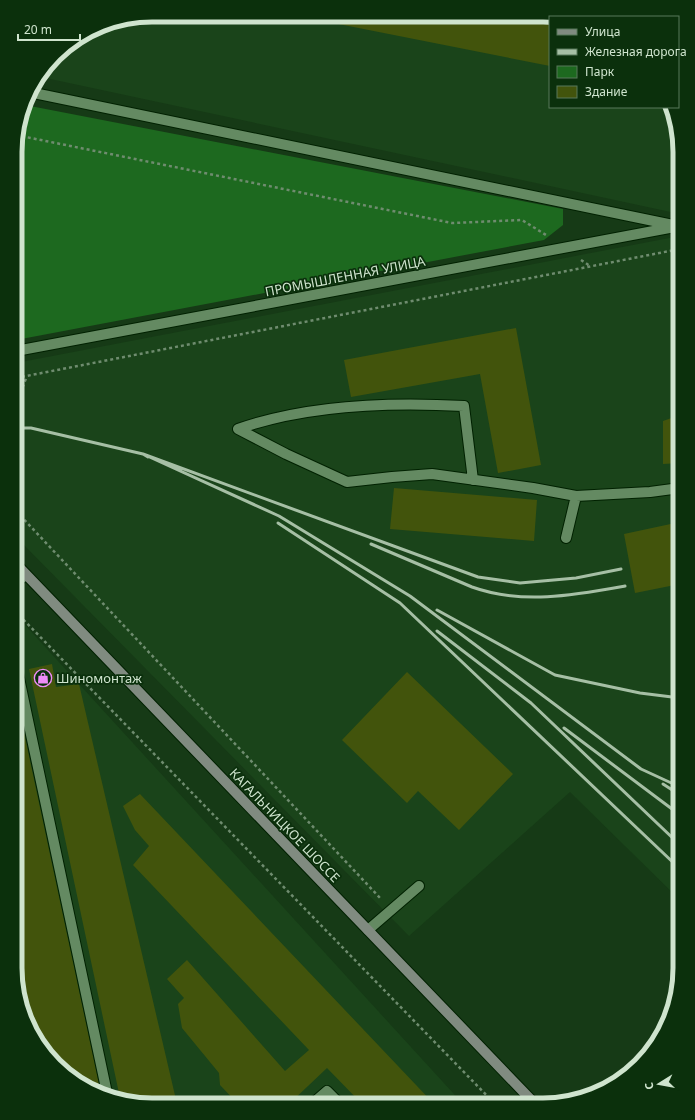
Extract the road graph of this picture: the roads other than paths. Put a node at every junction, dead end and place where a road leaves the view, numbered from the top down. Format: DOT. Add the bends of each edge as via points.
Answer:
graph roads {
  1 [pos="36,93"];
  2 [pos="673,225"];
  3 [pos="673,227"];
  4 [pos="22,351"];
  5 [pos="473,480"];
  6 [pos="673,489"];
  7 [pos="576,496"];
  8 [pos="566,538"];
  9 [pos="22,571"];
  10 [pos="26,575"];
  11 [pos="22,578"];
  12 [pos="22,692"];
  13 [pos="419,886"];
  14 [pos="368,930"];
  15 [pos="106,1090"];
  16 [pos="319,1098"];
  17 [pos="334,1098"];
  18 [pos="529,1098"];
  1 -- 2 [label="street, ПРОМЫШЛЕННАЯ УЛИЦА"];
  3 -- 4 [label="street, ПРОМЫШЛЕННАЯ УЛИЦА"];
  5 -- 5 [label="street" via="464,406 370,406 303,412 238,429 346,482 432,474"];
  5 -- 7 [label="street"];
  6 -- 7 [label="street"];
  7 -- 8 [label="street"];
  9 -- 10 [label="main road, КАГАЛЬНИЦКОЕ ШОССЕ"];
  10 -- 11 [label="street"];
  10 -- 14 [label="main road, КАГАЛЬНИЦКОЕ ШОССЕ"];
  12 -- 15 [label="street"];
  13 -- 14 [label="street"];
  14 -- 18 [label="main road, КАГАЛЬНИЦКОЕ ШОССЕ"];
  16 -- 17 [label="street" via="327,1091"];
}
